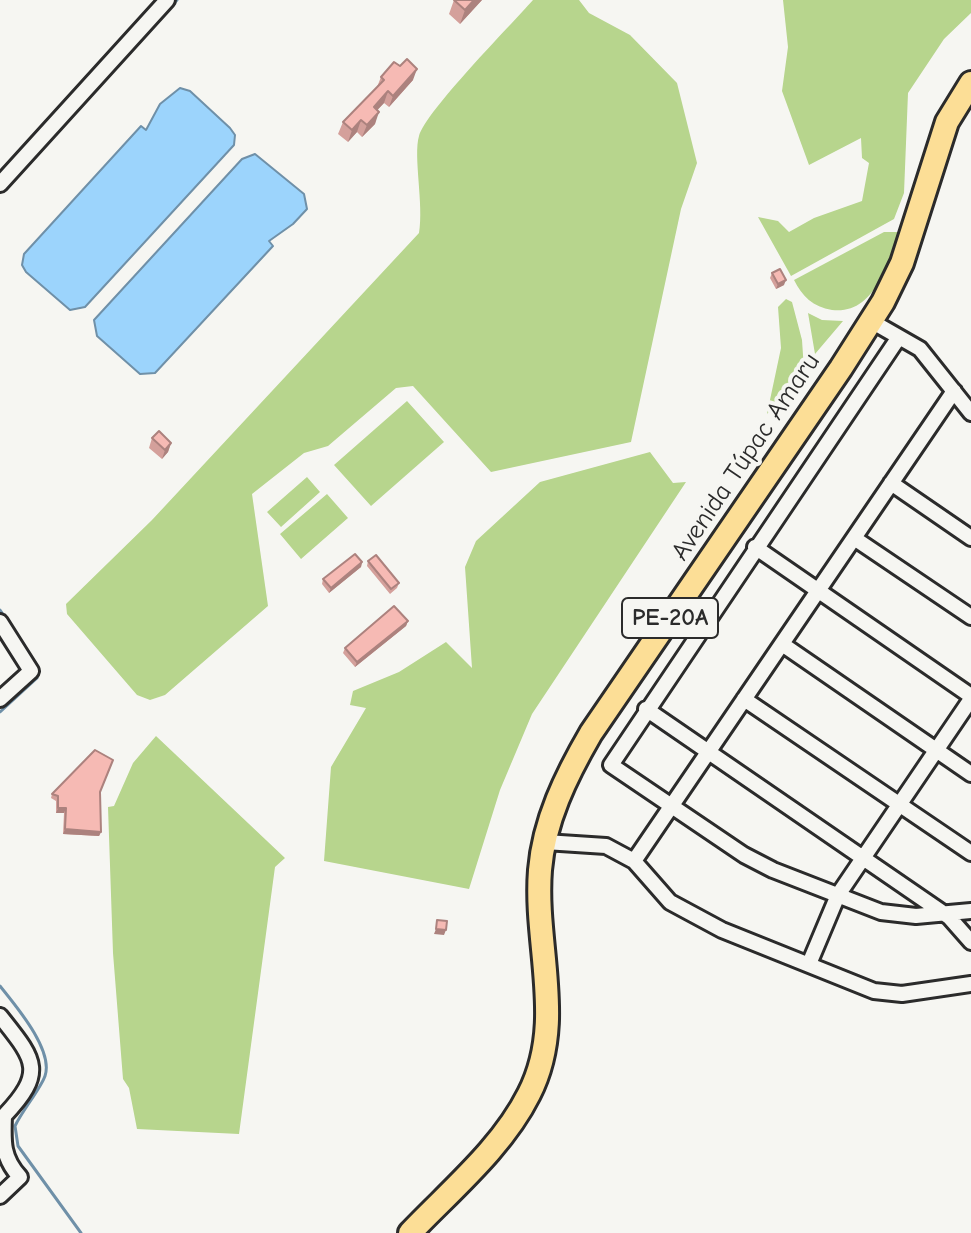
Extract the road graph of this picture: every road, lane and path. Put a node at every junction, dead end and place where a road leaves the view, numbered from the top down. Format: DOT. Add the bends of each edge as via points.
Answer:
graph roads {
  1 [pos="167,0"];
  2 [pos="971,83"];
  3 [pos="0,184"];
  4 [pos="871,321"];
  5 [pos="899,337"];
  6 [pos="954,391"];
  7 [pos="971,413"];
  8 [pos="891,483"];
  9 [pos="854,538"];
  10 [pos="971,538"];
  11 [pos="755,547"];
  12 [pos="818,590"];
  13 [pos="971,617"];
  14 [pos="0,622"];
  15 [pos="782,644"];
  16 [pos="971,697"];
  17 [pos="0,699"];
  18 [pos="744,699"];
  19 [pos="646,709"];
  20 [pos="936,750"];
  21 [pos="708,752"];
  22 [pos="971,774"];
  23 [pos="899,803"];
  24 [pos="671,806"];
  25 [pos="545,842"];
  26 [pos="971,853"];
  27 [pos="862,857"];
  28 [pos="634,861"];
  29 [pos="838,895"];
  30 [pos="971,911"];
  31 [pos="943,914"];
  32 [pos="971,942"];
  33 [pos="809,964"];
  34 [pos="971,984"];
  35 [pos="0,1016"];
  36 [pos="0,1196"];
  37 [pos="410,1233"];
  1 -- 3 [label="street"];
  2 -- 4 [label="highway, Avenida Túpac Amaru / PE-20A" via="947,122 902,263"];
  4 -- 5 [label="street"];
  4 -- 25 [label="highway, Avenida Túpac Amaru / PE-20A" via="591,733 569,771"];
  5 -- 6 [label="street" via="920,349"];
  5 -- 11 [label="street"];
  6 -- 7 [label="street"];
  6 -- 8 [label="street"];
  8 -- 9 [label="street"];
  8 -- 10 [label="street"];
  9 -- 12 [label="street"];
  9 -- 13 [label="street"];
  11 -- 12 [label="street"];
  11 -- 19 [label="street"];
  12 -- 15 [label="street"];
  12 -- 16 [label="street"];
  14 -- 17 [label="street" via="31,671"];
  15 -- 18 [label="street"];
  15 -- 20 [label="street"];
  16 -- 20 [label="street"];
  18 -- 21 [label="street"];
  18 -- 23 [label="street"];
  19 -- 21 [label="street"];
  19 -- 24 [label="street" via="611,765"];
  20 -- 22 [label="street"];
  20 -- 23 [label="street"];
  21 -- 24 [label="street"];
  21 -- 27 [label="street"];
  23 -- 26 [label="street"];
  23 -- 27 [label="street"];
  24 -- 28 [label="street"];
  24 -- 29 [label="street" via="744,855"];
  25 -- 28 [label="street" via="606,846"];
  25 -- 37 [label="highway, Avenida Túpac Amaru / PE-20A" via="539,896 549,1005 542,1061 509,1127"];
  27 -- 29 [label="street"];
  27 -- 31 [label="street"];
  28 -- 33 [label="street" via="670,902 722,930"];
  29 -- 31 [label="street" via="898,916"];
  29 -- 33 [label="street"];
  30 -- 31 [label="street"];
  31 -- 32 [label="street"];
  33 -- 34 [label="street" via="874,991 902,994"];
  35 -- 36 [label="street" via="31,1055 32,1075 4,1116 3,1145 8,1163 20,1177"];
}
